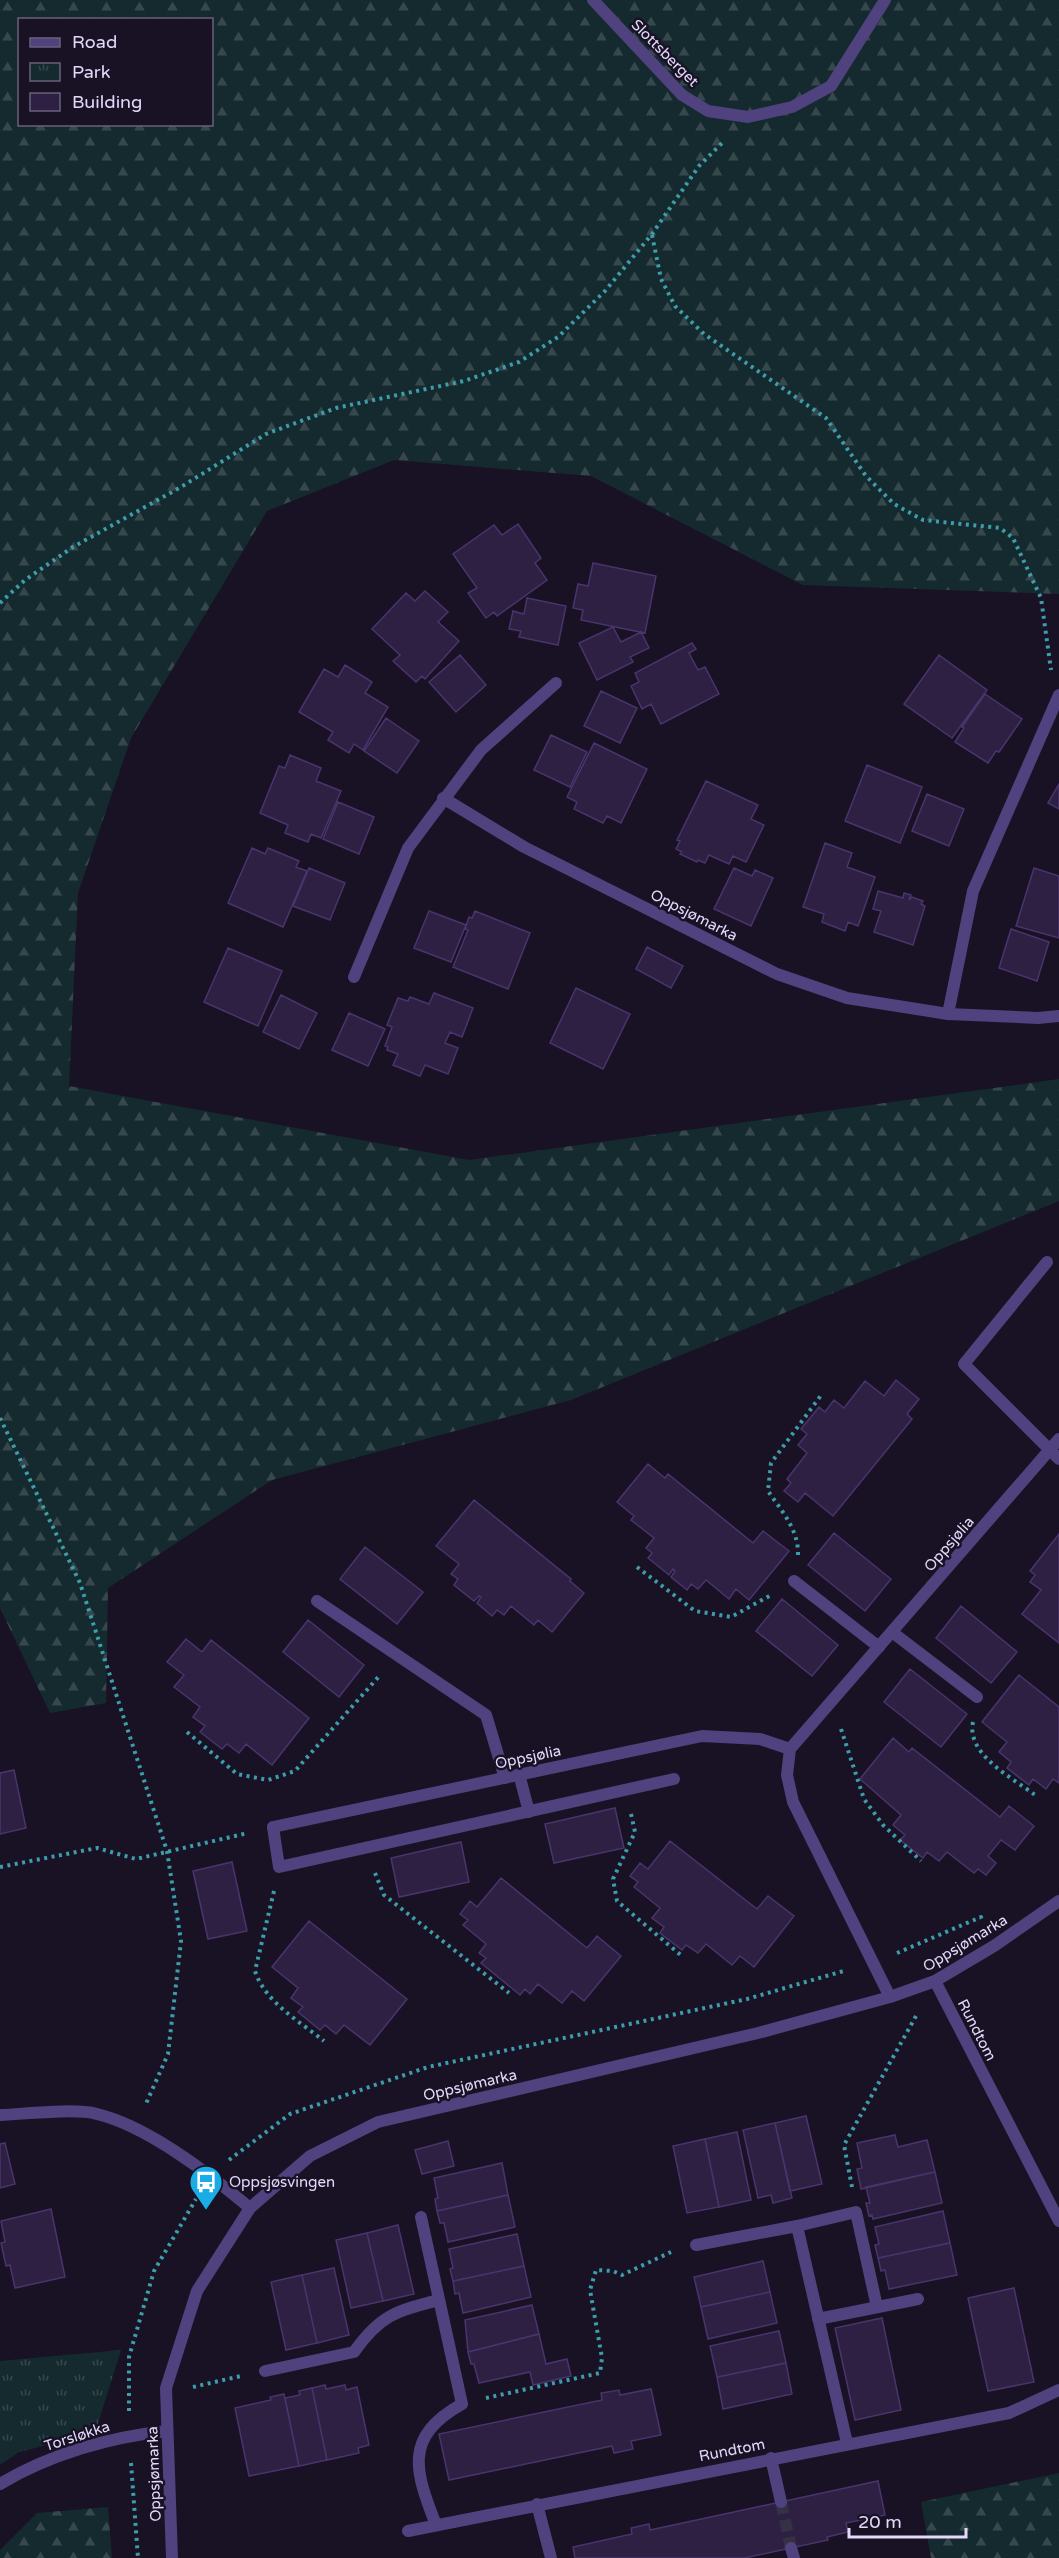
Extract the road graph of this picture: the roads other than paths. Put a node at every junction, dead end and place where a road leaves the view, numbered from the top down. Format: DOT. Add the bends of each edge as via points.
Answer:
graph roads {
  1 [pos="593,0"];
  2 [pos="885,0"];
  3 [pos="556,683"];
  4 [pos="1057,698"];
  5 [pos="443,798"];
  6 [pos="354,977"];
  7 [pos="948,1014"];
  8 [pos="1059,1016"];
  9 [pos="1047,1262"];
  10 [pos="1059,1439"];
  11 [pos="1049,1451"];
  12 [pos="1059,1459"];
  13 [pos="794,1581"];
  14 [pos="316,1601"];
  15 [pos="892,1632"];
  16 [pos="879,1647"];
  17 [pos="977,1697"];
  18 [pos="790,1749"];
  19 [pos="519,1774"];
  20 [pos="505,1778"];
  21 [pos="674,1779"];
  22 [pos="529,1812"];
  23 [pos="1059,1901"];
  24 [pos="935,1981"];
  25 [pos="890,1997"];
  26 [pos="0,2115"];
  27 [pos="249,2208"];
  28 [pos="421,2217"];
  29 [pos="1059,2221"];
  30 [pos="797,2226"];
  31 [pos="696,2245"];
  32 [pos="918,2299"];
  33 [pos="439,2300"];
  34 [pos="877,2307"];
  35 [pos="818,2319"];
  36 [pos="265,2371"];
  37 [pos="1059,2390"];
  38 [pos="167,2432"];
  39 [pos="847,2443"];
  40 [pos="771,2458"];
  41 [pos="0,2484"];
  42 [pos="781,2502"];
  43 [pos="537,2504"];
  44 [pos="436,2525"];
  45 [pos="408,2531"];
  46 [pos="172,2558"];
  47 [pos="551,2558"];
  1 -- 2 [label="street, Slottsberget" via="682,95 708,111 748,117 792,106 831,86"];
  3 -- 5 [label="street" via="481,750"];
  4 -- 7 [label="street" via="973,891"];
  5 -- 6 [label="street" via="408,848"];
  5 -- 7 [label="street, Oppsjømarka" via="524,846 777,974 847,998"];
  7 -- 8 [label="street, Oppsjømarka"];
  9 -- 11 [label="street" via="964,1364"];
  10 -- 11 [label="street, Oppsjølia"];
  11 -- 12 [label="street"];
  11 -- 15 [label="street, Oppsjølia"];
  13 -- 16 [label="street"];
  14 -- 20 [label="street" via="486,1715"];
  15 -- 16 [label="street, Oppsjølia"];
  15 -- 17 [label="street"];
  16 -- 18 [label="street, Oppsjølia"];
  18 -- 19 [label="street, Oppsjølia" via="760,1738 702,1736"];
  18 -- 25 [label="street" via="787,1775 793,1802"];
  19 -- 20 [label="street, Oppsjølia"];
  19 -- 22 [label="street"];
  20 -- 22 [label="street, Oppsjølia" via="273,1827 279,1868"];
  21 -- 22 [label="street"];
  23 -- 24 [label="street, Oppsjømarka"];
  24 -- 25 [label="street, Oppsjømarka"];
  24 -- 29 [label="street, Rundtom"];
  25 -- 27 [label="street, Oppsjømarka" via="758,2033 378,2122 310,2156"];
  26 -- 27 [label="street" via="96,2113 135,2128 210,2174"];
  27 -- 38 [label="street, Oppsjømarka" via="197,2291 166,2393"];
  28 -- 33 [label="street"];
  30 -- 31 [label="street"];
  30 -- 34 [label="street" via="856,2212"];
  30 -- 35 [label="street"];
  32 -- 34 [label="street"];
  33 -- 36 [label="street" via="395,2312 370,2330 354,2352"];
  33 -- 44 [label="street" via="462,2404 427,2431 419,2449 420,2482"];
  34 -- 35 [label="street"];
  35 -- 39 [label="street"];
  37 -- 39 [label="street, Rundtom" via="1009,2413"];
  38 -- 41 [label="street, Torsløkka" via="129,2435 28,2467"];
  38 -- 46 [label="street, Oppsjømarka"];
  39 -- 40 [label="street, Rundtom"];
  40 -- 42 [label="street"];
  40 -- 43 [label="street, Rundtom"];
  43 -- 44 [label="street, Rundtom"];
  43 -- 47 [label="street"];
  44 -- 45 [label="street, Rundtom"];
}
